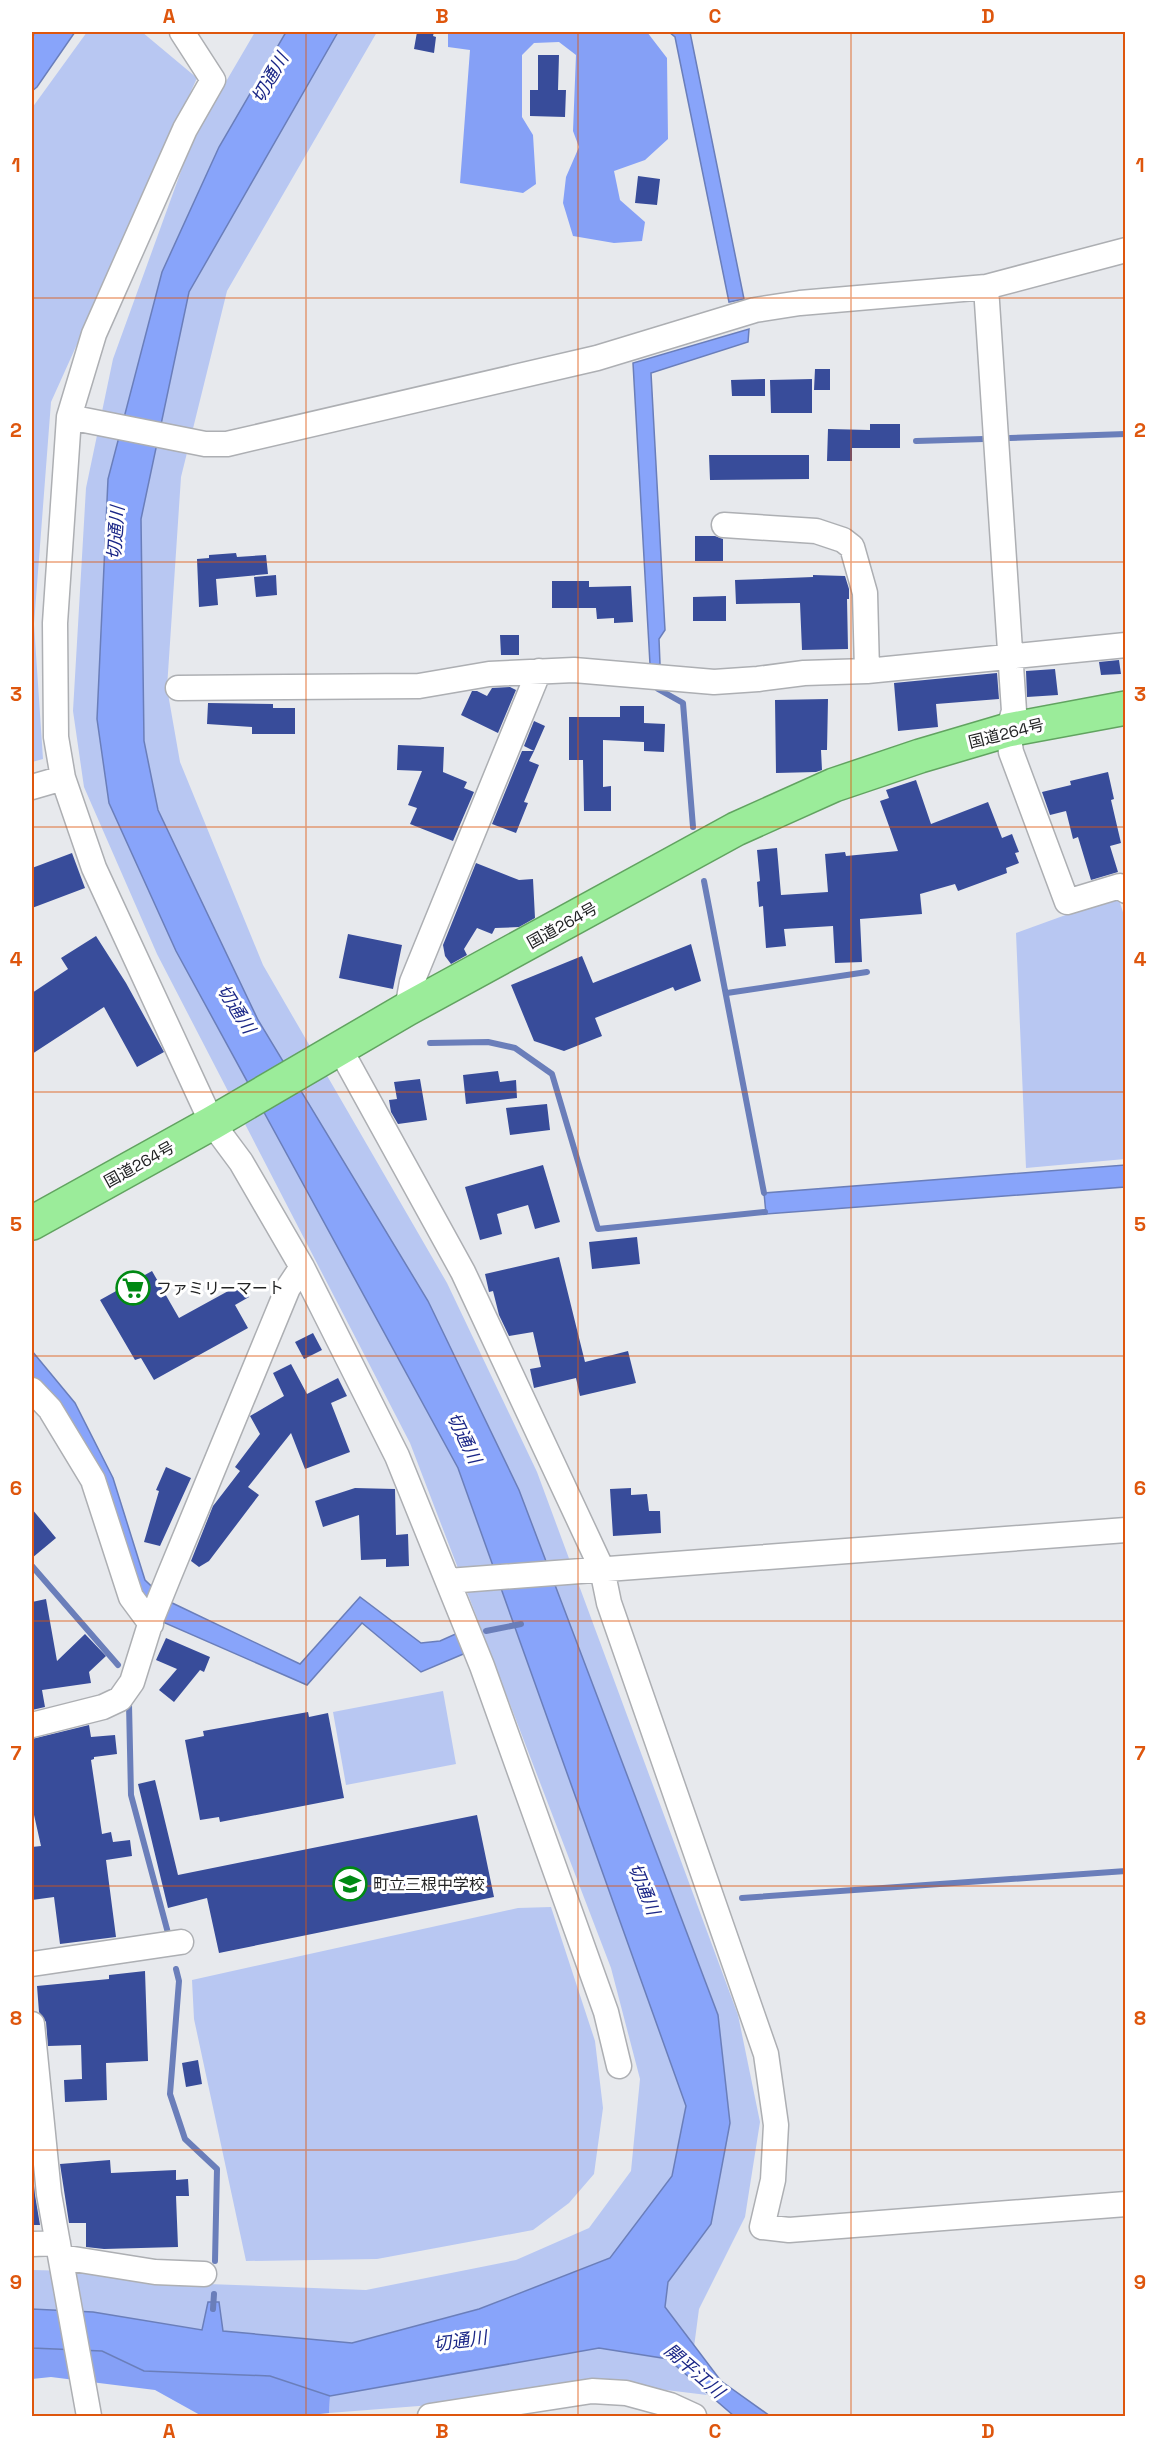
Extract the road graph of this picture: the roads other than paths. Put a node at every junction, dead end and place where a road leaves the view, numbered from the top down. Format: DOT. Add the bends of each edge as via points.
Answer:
graph roads {
  1 [pos="182,32"];
  2 [pos="1125,250"];
  3 [pos="986,287"];
  4 [pos="74,418"];
  5 [pos="724,525"];
  6 [pos="1125,645"];
  7 [pos="1010,656"];
  8 [pos="539,671"];
  9 [pos="867,671"];
  10 [pos="178,688"];
  11 [pos="1125,708"];
  12 [pos="1008,730"];
  13 [pos="63,778"];
  14 [pos="32,787"];
  15 [pos="1125,891"];
  16 [pos="407,1009"];
  17 [pos="340,1049"];
  18 [pos="218,1120"];
  19 [pos="32,1223"];
  20 [pos="302,1267"];
  21 [pos="32,1390"];
  22 [pos="1125,1530"];
  23 [pos="597,1569"];
  24 [pos="452,1580"];
  25 [pos="152,1621"];
  26 [pos="32,1725"];
  27 [pos="181,1942"];
  28 [pos="32,1964"];
  29 [pos="32,2024"];
  30 [pos="620,2066"];
  31 [pos="1125,2204"];
  32 [pos="32,2244"];
  33 [pos="60,2255"];
  34 [pos="204,2274"];
  35 [pos="89,2416"];
  36 [pos="430,2416"];
  37 [pos="694,2416"];
  1 -- 4 [label="street" via="213,80 185,129 94,334"];
  2 -- 3 [label="street"];
  3 -- 4 [label="street" via="755,310 597,358 226,444 195,442"];
  3 -- 7 [label="street"];
  4 -- 13 [label="street" via="55,623 56,736"];
  5 -- 9 [label="street" via="816,531 852,547 865,593"];
  6 -- 7 [label="street"];
  7 -- 9 [label="street"];
  7 -- 12 [label="street" via="1014,711"];
  8 -- 9 [label="street" via="574,670 714,682"];
  8 -- 10 [label="street" via="489,674 419,686"];
  8 -- 16 [label="street" via="412,982"];
  11 -- 12 [label="highway, 国道264号"];
  12 -- 15 [label="street" via="1019,779 1067,902 1120,886"];
  12 -- 16 [label="highway, 国道264号" via="834,785 736,829"];
  13 -- 14 [label="street"];
  13 -- 18 [label="street" via="94,868"];
  16 -- 17 [label="highway, 国道264号"];
  17 -- 18 [label="highway, 国道264号"];
  17 -- 23 [label="street" via="463,1272"];
  18 -- 19 [label="highway, 国道264号"];
  18 -- 20 [label="street"];
  20 -- 24 [label="street" via="397,1456"];
  20 -- 25 [label="street" via="288,1288"];
  21 -- 25 [label="street" via="51,1408 93,1480 131,1597"];
  22 -- 23 [label="street"];
  23 -- 24 [label="street"];
  23 -- 31 [label="street" via="766,2054 776,2125 773,2180 762,2227 789,2230"];
  24 -- 30 [label="street" via="606,2012"];
  25 -- 26 [label="street" via="132,1682 120,1699"];
  27 -- 28 [label="street"];
  29 -- 33 [label="street" via="49,2194"];
  32 -- 33 [label="street"];
  33 -- 34 [label="street" via="155,2272"];
  33 -- 35 [label="street"];
  36 -- 37 [label="street" via="592,2391 626,2394 670,2405"];
}
